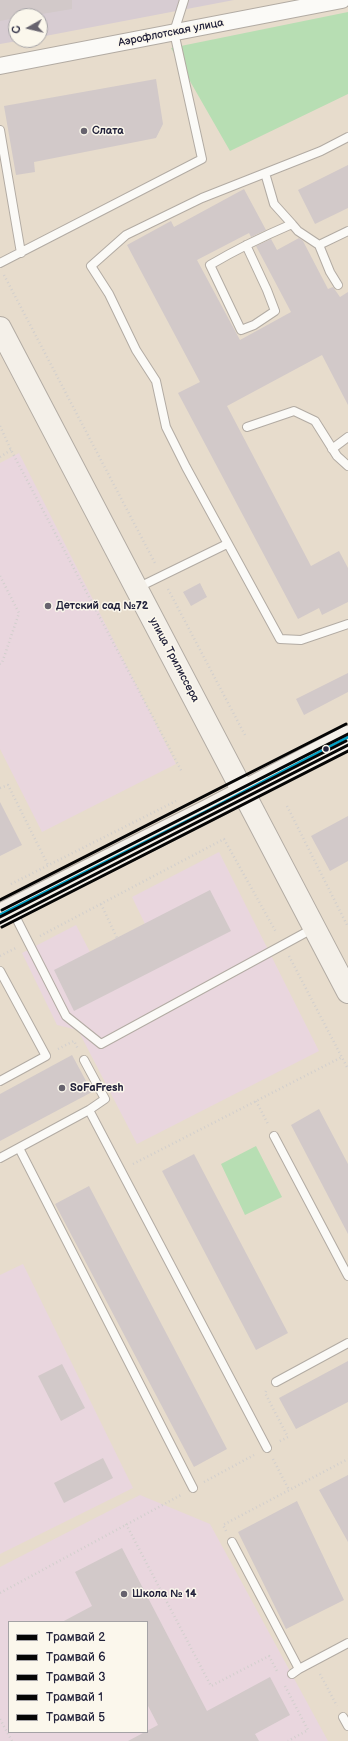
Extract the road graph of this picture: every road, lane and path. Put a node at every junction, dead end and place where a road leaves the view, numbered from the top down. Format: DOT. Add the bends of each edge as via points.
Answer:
graph roads {
  1 [pos="184,0"];
  2 [pos="342,0"];
  3 [pos="174,32"];
  4 [pos="0,66"];
  5 [pos="0,130"];
  6 [pos="348,137"];
  7 [pos="265,173"];
  8 [pos="292,224"];
  9 [pos="348,231"];
  10 [pos="246,245"];
  11 [pos="319,245"];
  12 [pos="21,253"];
  13 [pos="0,263"];
  14 [pos="4,275"];
  15 [pos="338,285"];
  16 [pos="0,328"];
  17 [pos="0,426"];
  18 [pos="247,427"];
  19 [pos="348,437"];
  20 [pos="332,449"];
  21 [pos="11,450"];
  22 [pos="0,457"];
  23 [pos="348,466"];
  24 [pos="227,544"];
  25 [pos="0,576"];
  26 [pos="161,576"];
  27 [pos="136,588"];
  28 [pos="348,624"];
  29 [pos="0,664"];
  30 [pos="246,737"];
  31 [pos="348,737"];
  32 [pos="182,772"];
  33 [pos="0,788"];
  34 [pos="243,791"];
  35 [pos="180,798"];
  36 [pos="287,806"];
  37 [pos="224,839"];
  38 [pos="48,865"];
  39 [pos="7,886"];
  40 [pos="100,904"];
  41 [pos="6,912"];
  42 [pos="348,927"];
  43 [pos="314,928"];
  44 [pos="118,938"];
  45 [pos="28,942"];
  46 [pos="0,956"];
  47 [pos="0,971"];
  48 [pos="348,992"];
  49 [pos="46,1056"];
  50 [pos="342,1057"];
  51 [pos="84,1060"];
  52 [pos="0,1081"];
  53 [pos="256,1101"];
  54 [pos="88,1110"];
  55 [pos="274,1136"];
  56 [pos="18,1148"];
  57 [pos="0,1158"];
  58 [pos="120,1170"];
  59 [pos="348,1276"];
  60 [pos="348,1343"];
  61 [pos="276,1382"];
  62 [pos="267,1448"];
  63 [pos="348,1459"];
  64 [pos="193,1488"];
  65 [pos="289,1490"];
  66 [pos="126,1524"];
  67 [pos="232,1542"];
  68 [pos="0,1593"];
  69 [pos="348,1643"];
  70 [pos="313,1661"];
  71 [pos="278,1674"];
  72 [pos="282,1680"];
  73 [pos="343,1717"];
  74 [pos="0,1719"];
  75 [pos="348,1726"];
  76 [pos="12,1741"];
  77 [pos="288,1741"];
  1 -- 3 [label="lane"];
  2 -- 3 [label="street, Аэрофлотская улица"];
  3 -- 4 [label="street, Аэрофлотская улица"];
  3 -- 12 [label="lane" via="202,159"];
  5 -- 12 [label="lane"];
  6 -- 7 [label="lane" via="321,151"];
  7 -- 8 [label="lane" via="274,204"];
  7 -- 24 [label="lane" via="202,198 126,235 91,266 109,294 136,350 156,381 166,426"];
  8 -- 10 [label="lane"];
  8 -- 11 [label="lane"];
  9 -- 11 [label="lane"];
  10 -- 10 [label="lane" via="275,310 241,330 210,265"];
  11 -- 15 [label="lane"];
  12 -- 13 [label="lane"];
  14 -- 26 [label="path"];
  16 -- 27 [label="street, улица Трилиссера"];
  17 -- 21 [label="path"];
  18 -- 20 [label="lane" via="294,412 315,421"];
  19 -- 20 [label="lane"];
  20 -- 23 [label="lane"];
  21 -- 22 [label="path"];
  21 -- 32 [label="path"];
  24 -- 26 [label="lane"];
  24 -- 28 [label="lane" via="280,639 301,640"];
  25 -- 29 [label="path" via="19,613"];
  26 -- 27 [label="lane"];
  26 -- 30 [label="path"];
  27 -- 34 [label="street, улица Трилиссера"];
  31 -- 34 [label="street"];
  33 -- 38 [label="path" via="8,785"];
  34 -- 41 [label="street"];
  34 -- 43 [label="street, улица Трилиссера"];
  35 -- 38 [label="path"];
  36 -- 42 [label="path"];
  37 -- 40 [label="path"];
  38 -- 39 [label="path"];
  40 -- 44 [label="path"];
  40 -- 45 [label="path"];
  41 -- 45 [label="lane"];
  43 -- 45 [label="lane" via="101,1044 66,1016"];
  43 -- 48 [label="street, улица Трилиссера"];
  45 -- 46 [label="path"];
  47 -- 49 [label="lane"];
  49 -- 51 [label="path" via="74,1041"];
  49 -- 52 [label="lane"];
  50 -- 53 [label="path"];
  51 -- 54 [label="lane" via="105,1099"];
  53 -- 55 [label="path"];
  53 -- 58 [label="path"];
  54 -- 56 [label="lane"];
  54 -- 58 [label="lane"];
  55 -- 59 [label="lane"];
  56 -- 57 [label="lane"];
  56 -- 64 [label="lane"];
  58 -- 62 [label="lane"];
  60 -- 61 [label="lane"];
  61 -- 62 [label="path" via="265,1393 288,1437"];
  62 -- 64 [label="path"];
  62 -- 65 [label="path"];
  63 -- 65 [label="path"];
  64 -- 66 [label="path"];
  65 -- 67 [label="path" via="223,1525"];
  66 -- 68 [label="path"];
  66 -- 71 [label="path" via="211,1686 269,1656"];
  67 -- 70 [label="lane" via="295,1671"];
  69 -- 70 [label="lane"];
  70 -- 73 [label="path"];
  72 -- 77 [label="path" via="308,1730"];
  73 -- 75 [label="lane"];
  74 -- 76 [label="path"];
}
